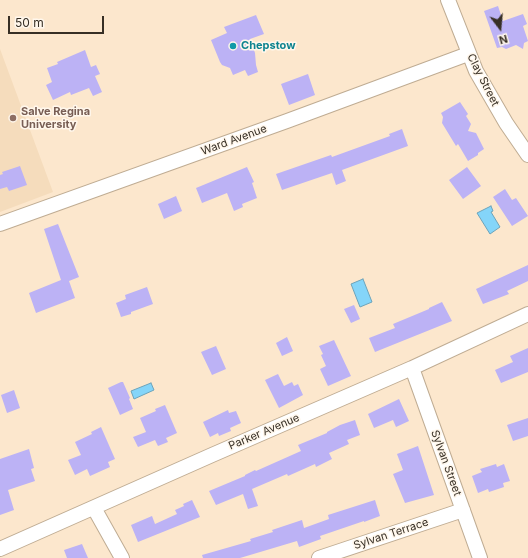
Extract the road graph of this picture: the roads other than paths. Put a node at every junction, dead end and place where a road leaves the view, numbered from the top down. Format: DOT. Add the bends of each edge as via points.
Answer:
graph roads {
  1 [pos="448,0"];
  2 [pos="468,54"];
  3 [pos="528,154"];
  4 [pos="0,224"];
  5 [pos="528,314"];
  6 [pos="412,368"];
  7 [pos="94,508"];
  8 [pos="463,510"];
  9 [pos="0,549"];
  10 [pos="122,558"];
  11 [pos="318,558"];
  12 [pos="480,558"];
  1 -- 2 [label="street, Clay Street"];
  2 -- 3 [label="street, Clay Street" via="506,123"];
  2 -- 4 [label="street, Ward Avenue"];
  5 -- 6 [label="street, Parker Avenue"];
  6 -- 7 [label="street, Parker Avenue"];
  6 -- 8 [label="street, Sylvan Street"];
  7 -- 9 [label="street, Parker Avenue"];
  7 -- 10 [label="street"];
  8 -- 11 [label="street, Sylvan Terrace"];
  8 -- 12 [label="street, Sylvan Street"];
}
